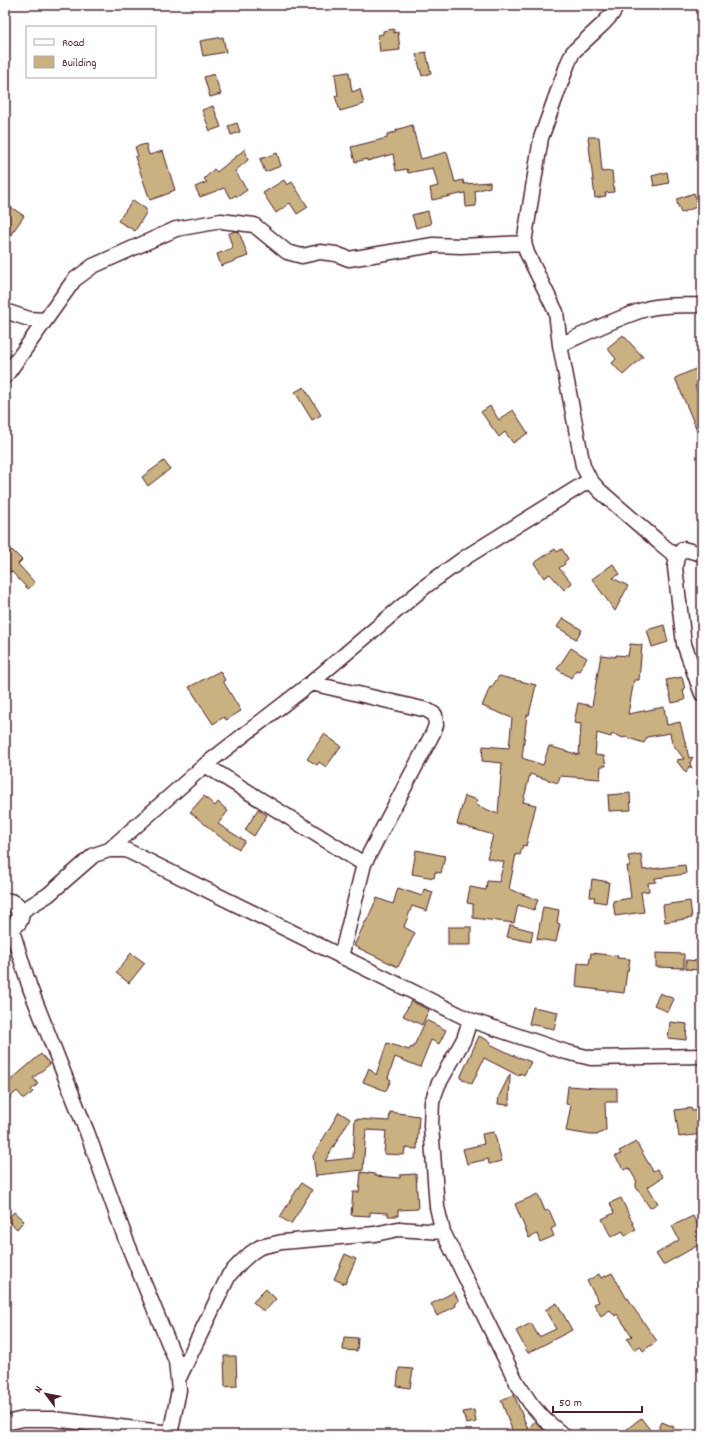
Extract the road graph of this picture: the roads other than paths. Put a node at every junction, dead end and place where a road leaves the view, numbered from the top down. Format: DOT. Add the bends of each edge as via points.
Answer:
graph roads {
  1 [pos="617,5"];
  2 [pos="524,243"];
  3 [pos="702,305"];
  4 [pos="5,311"];
  5 [pos="45,320"];
  6 [pos="560,345"];
  7 [pos="5,377"];
  8 [pos="590,480"];
  9 [pos="702,554"];
  10 [pos="677,557"];
  11 [pos="311,683"];
  12 [pos="702,694"];
  13 [pos="205,765"];
  14 [pos="109,850"];
  15 [pos="364,864"];
  16 [pos="5,902"];
  17 [pos="20,912"];
  18 [pos="8,928"];
  19 [pos="341,957"];
  20 [pos="470,1020"];
  21 [pos="702,1056"];
  22 [pos="443,1232"];
  23 [pos="178,1380"];
  24 [pos="5,1422"];
  25 [pos="170,1434"];
  26 [pos="563,1435"];
  1 -- 2 [label="street" via="603,24 573,52 568,64 541,138"];
  2 -- 5 [label="street" via="433,245 349,258 320,252 302,256 287,252 254,225 221,221 176,229 93,266 74,280"];
  2 -- 6 [label="street" via="556,312"];
  3 -- 6 [label="street" via="647,309"];
  4 -- 5 [label="street" via="29,319"];
  5 -- 7 [label="street"];
  6 -- 8 [label="street" via="583,466"];
  8 -- 10 [label="street"];
  8 -- 11 [label="street" via="466,557 433,581"];
  9 -- 10 [label="street" via="683,549"];
  10 -- 12 [label="street" via="675,567 684,644"];
  11 -- 13 [label="street"];
  11 -- 15 [label="street" via="427,710 435,715 436,725 433,733"];
  13 -- 14 [label="street"];
  13 -- 15 [label="street"];
  14 -- 17 [label="street" via="94,855 48,895"];
  14 -- 19 [label="street" via="126,850"];
  15 -- 19 [label="street"];
  16 -- 17 [label="street" via="15,904"];
  17 -- 18 [label="street" via="18,921"];
  18 -- 23 [label="street" via="126,1240 176,1361"];
  19 -- 20 [label="street"];
  20 -- 21 [label="street" via="591,1058"];
  20 -- 22 [label="street" via="464,1039 438,1085 432,1102 431,1126 437,1207"];
  22 -- 23 [label="street" via="398,1229 375,1234 282,1242 260,1247 241,1262 229,1276"];
  22 -- 26 [label="street" via="517,1383 531,1404"];
  23 -- 25 [label="street" via="179,1390"];
  24 -- 25 [label="street" via="53,1419"];
}
